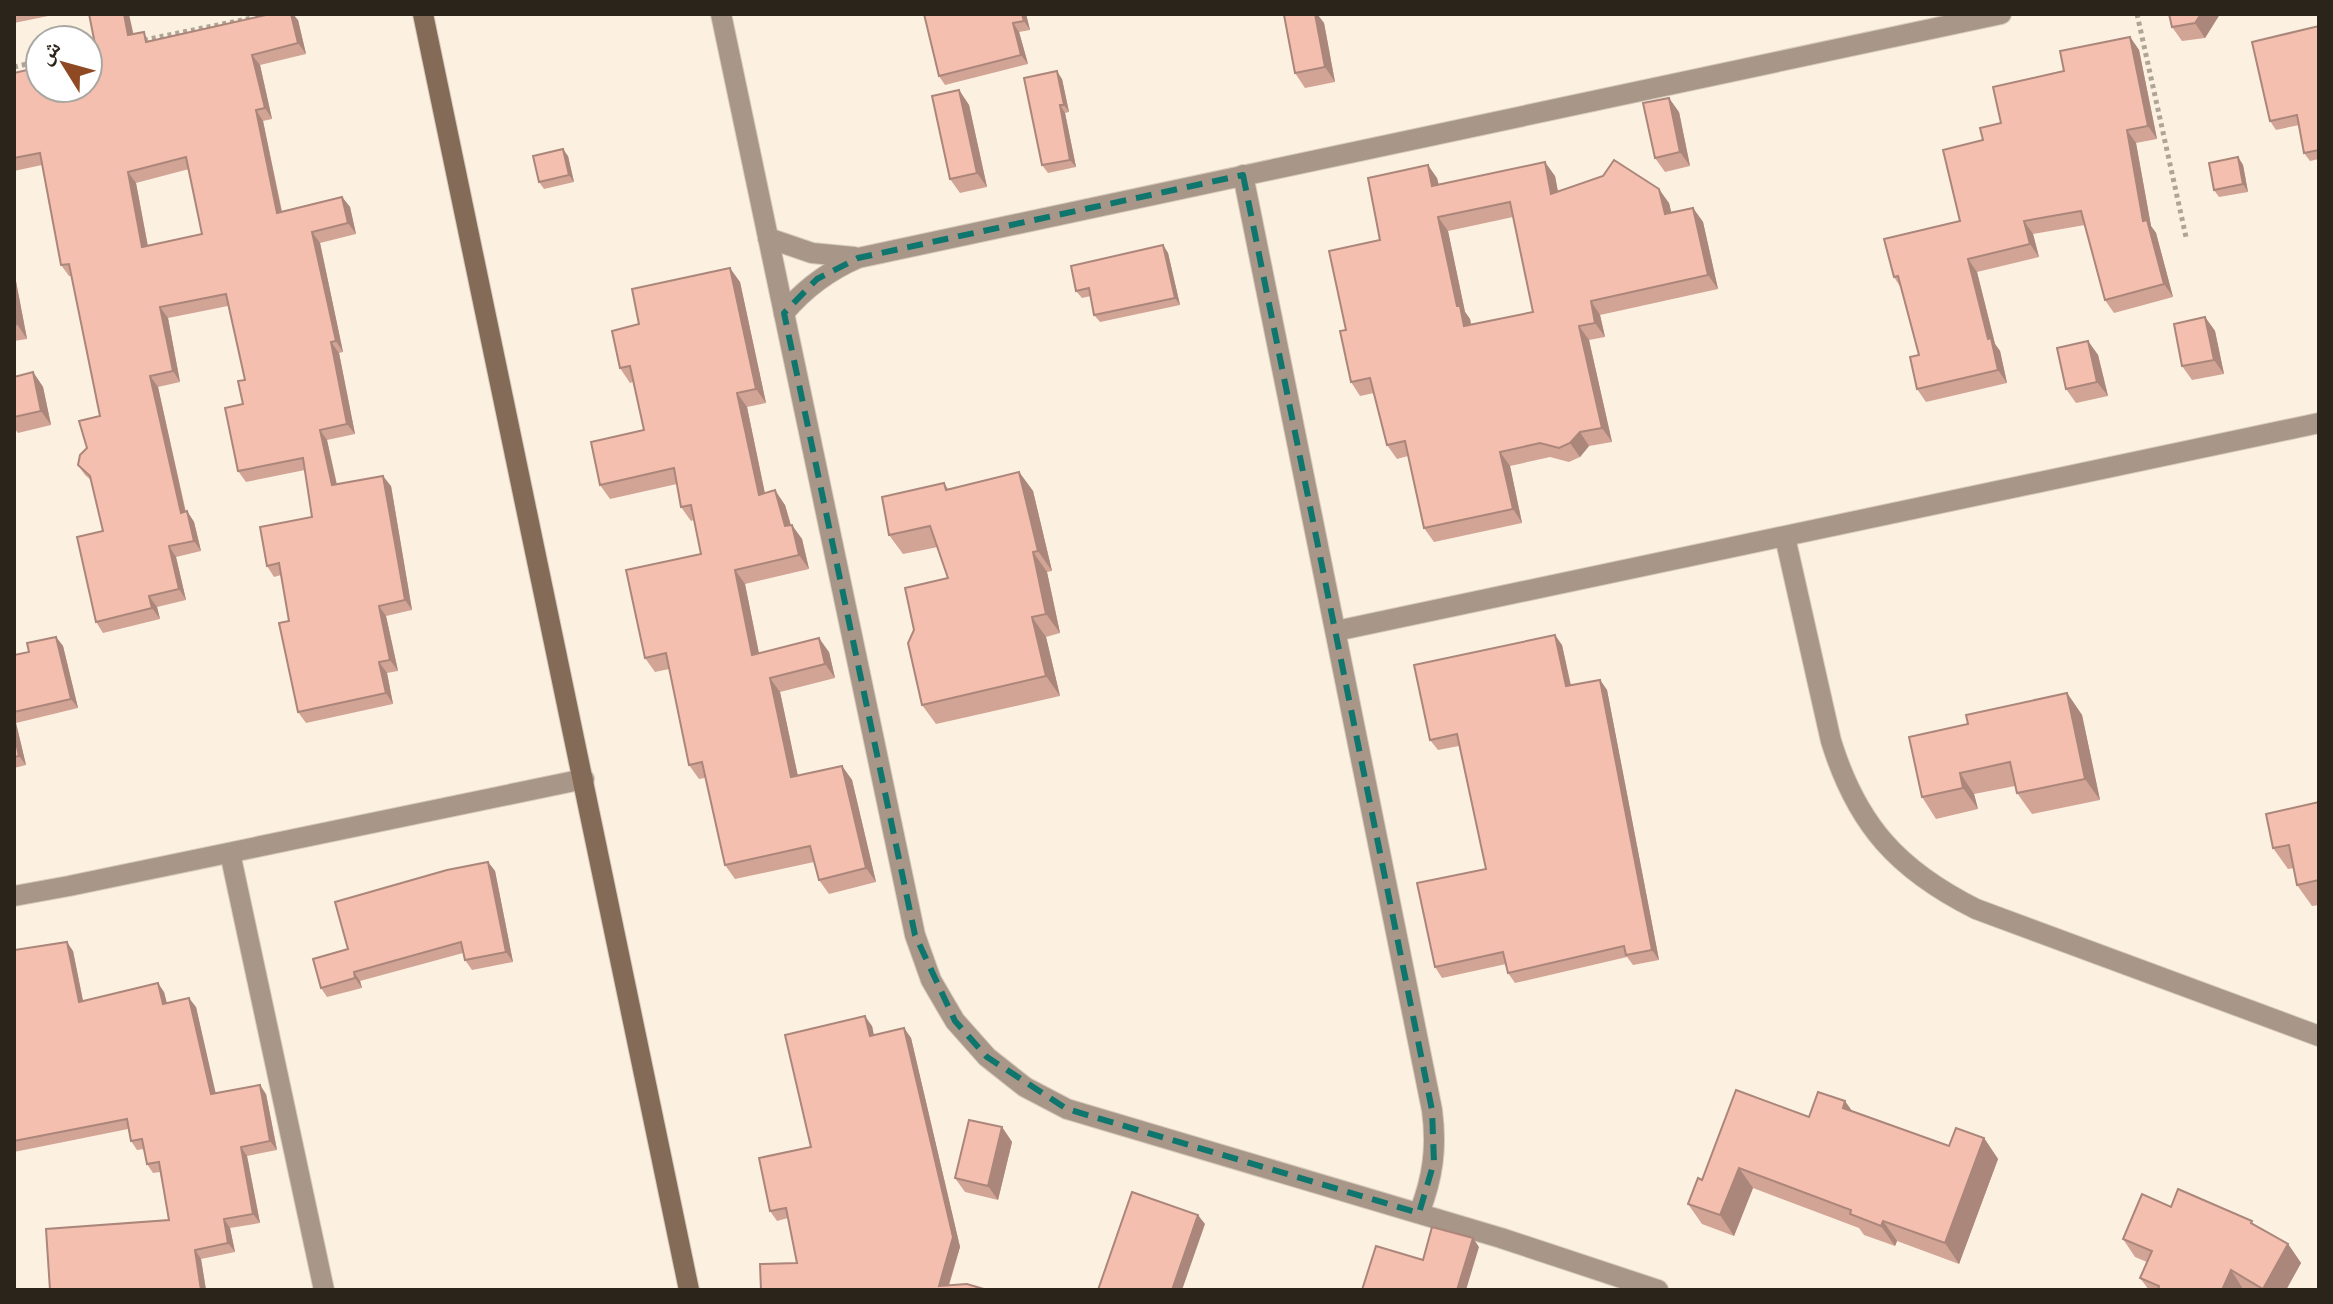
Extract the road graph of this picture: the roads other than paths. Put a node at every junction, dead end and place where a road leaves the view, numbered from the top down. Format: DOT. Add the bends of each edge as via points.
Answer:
graph roads {
  1 [pos="423,14"];
  2 [pos="721,14"];
  3 [pos="2001,14"];
  4 [pos="1243,175"];
  5 [pos="768,238"];
  6 [pos="858,258"];
  7 [pos="784,313"];
  8 [pos="2319,423"];
  9 [pos="1785,537"];
  10 [pos="1336,631"];
  11 [pos="584,779"];
  12 [pos="230,853"];
  13 [pos="14,896"];
  14 [pos="2319,1036"];
  15 [pos="1419,1213"];
  16 [pos="324,1290"];
  17 [pos="689,1290"];
  18 [pos="1658,1290"];
  1 -- 11 [label="street"];
  2 -- 5 [label="street"];
  3 -- 4 [label="street"];
  4 -- 6 [label="street"];
  4 -- 10 [label="street"];
  5 -- 6 [label="street" via="812,253"];
  5 -- 7 [label="street"];
  6 -- 7 [label="street" via="817,279"];
  7 -- 15 [label="street" via="915,935 931,980 955,1021 1016,1080 1067,1109"];
  8 -- 9 [label="street"];
  9 -- 10 [label="street"];
  9 -- 14 [label="street" via="1841,773 1861,811 1895,855 1976,909"];
  10 -- 15 [label="street" via="1432,1110 1434,1162"];
  11 -- 12 [label="street"];
  11 -- 17 [label="street"];
  12 -- 13 [label="street"];
  12 -- 16 [label="street"];
  15 -- 18 [label="street"];
}
